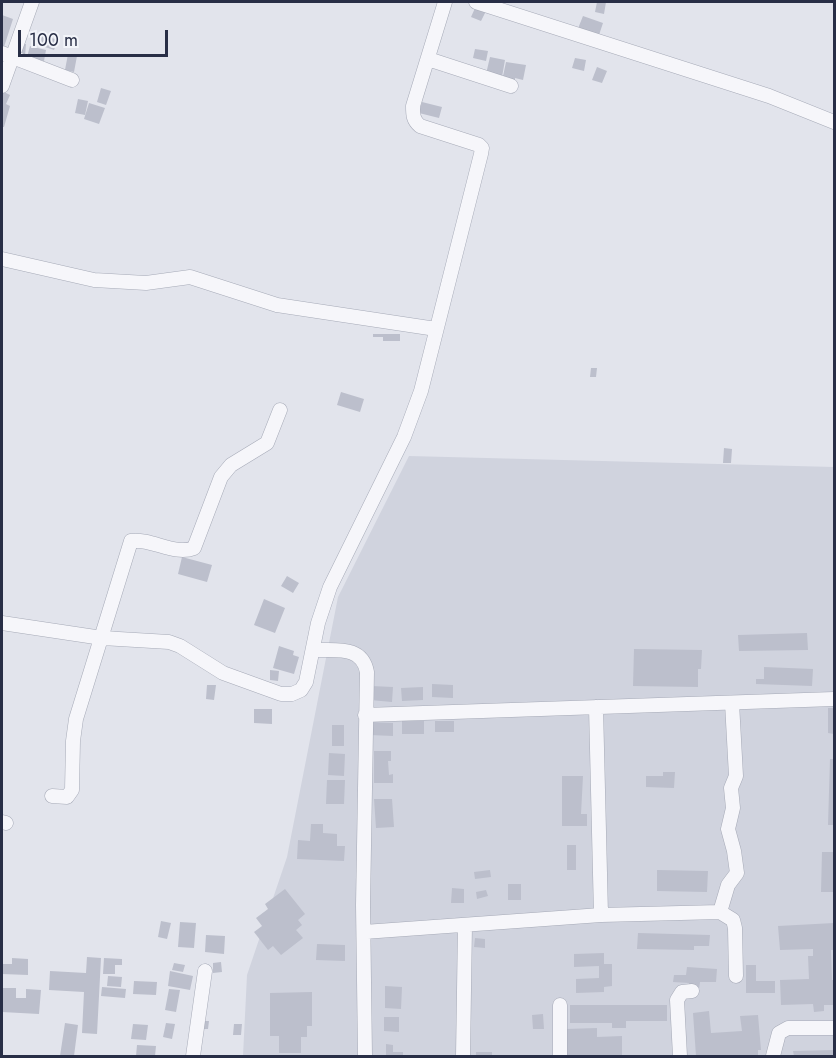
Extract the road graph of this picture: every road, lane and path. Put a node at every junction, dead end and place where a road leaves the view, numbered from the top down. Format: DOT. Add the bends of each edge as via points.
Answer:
graph roads {
  1 [pos="32,2"];
  2 [pos="445,2"];
  3 [pos="476,2"];
  4 [pos="7,56"];
  5 [pos="428,59"];
  6 [pos="72,80"];
  7 [pos="2,86"];
  8 [pos="511,86"];
  9 [pos="834,122"];
  10 [pos="2,259"];
  11 [pos="436,329"];
  12 [pos="280,410"];
  13 [pos="2,622"];
  14 [pos="102,638"];
  15 [pos="314,650"];
  16 [pos="834,699"];
  17 [pos="732,703"];
  18 [pos="596,707"];
  19 [pos="365,715"];
  20 [pos="52,796"];
  21 [pos="720,912"];
  22 [pos="601,915"];
  23 [pos="465,925"];
  24 [pos="364,932"];
  25 [pos="205,971"];
  26 [pos="736,976"];
  27 [pos="692,991"];
  28 [pos="560,1005"];
  29 [pos="834,1028"];
  30 [pos="193,1056"];
  31 [pos="365,1056"];
  32 [pos="463,1056"];
  33 [pos="560,1056"];
  34 [pos="680,1056"];
  35 [pos="773,1056"];
  1 -- 4 [label="street"];
  2 -- 5 [label="street"];
  3 -- 9 [label="street" via="769,96"];
  4 -- 6 [label="street"];
  4 -- 7 [label="street"];
  5 -- 8 [label="street"];
  5 -- 11 [label="street" via="413,106 415,122 482,148"];
  10 -- 11 [label="street" via="94,280 146,283 190,277 277,304"];
  11 -- 15 [label="street" via="421,391 404,436 330,587"];
  12 -- 14 [label="street" via="267,443 231,465 221,477 194,548 184,550 131,541"];
  13 -- 14 [label="street"];
  14 -- 15 [label="street" via="169,642 223,673 281,694 301,690"];
  14 -- 20 [label="street" via="76,719 72,790 67,797"];
  15 -- 19 [label="street" via="347,651 365,662"];
  16 -- 17 [label="street"];
  17 -- 18 [label="street"];
  17 -- 21 [label="street" via="736,776 731,789 733,808 728,829 737,873 728,885"];
  18 -- 19 [label="street"];
  18 -- 22 [label="street"];
  19 -- 24 [label="street"];
  21 -- 22 [label="street"];
  21 -- 26 [label="street" via="733,920 735,928"];
  22 -- 23 [label="street"];
  23 -- 24 [label="street"];
  23 -- 32 [label="street"];
  24 -- 31 [label="street"];
  25 -- 30 [label="street"];
  27 -- 34 [label="street" via="682,992 677,1000"];
  28 -- 33 [label="street"];
  29 -- 35 [label="street" via="788,1028 778,1033"];
}
